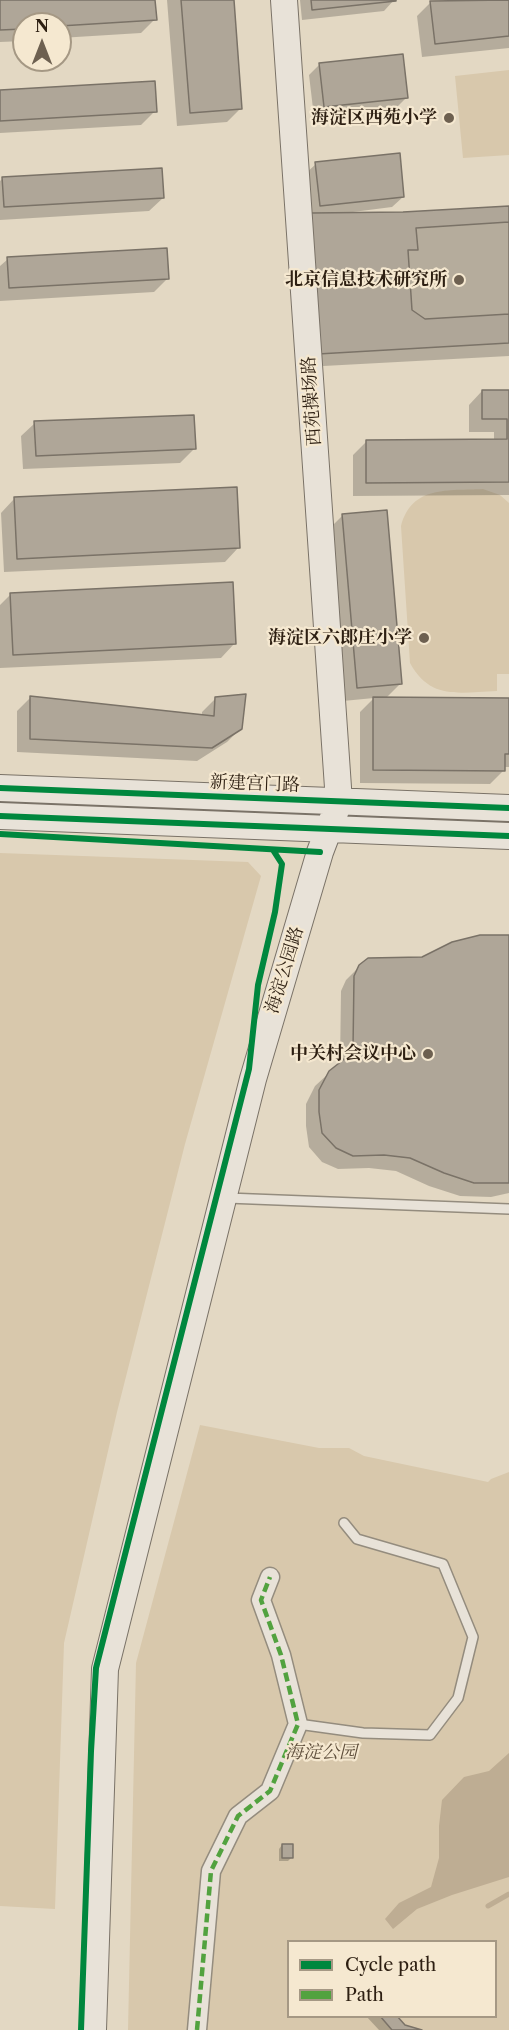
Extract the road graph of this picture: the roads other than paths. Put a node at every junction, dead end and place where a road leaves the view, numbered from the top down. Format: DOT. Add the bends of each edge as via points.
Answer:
graph roads {
  1 [pos="272,0"];
  2 [pos="284,0"];
  3 [pos="0,788"];
  4 [pos="330,802"];
  5 [pos="509,808"];
  6 [pos="0,816"];
  7 [pos="330,829"];
  8 [pos="509,836"];
  9 [pos="223,1198"];
  10 [pos="509,1209"];
  11 [pos="344,1523"];
  12 [pos="270,1577"];
  13 [pos="298,1724"];
  14 [pos="93,2030"];
  15 [pos="197,2030"];
  1 -- 4 [label="street, 西苑操场路"];
  2 -- 4 [label="street, 西苑操场路"];
  3 -- 4 [label="street, 新建宫门路"];
  4 -- 5 [label="street, 新建宫门路"];
  4 -- 7 [label="street, 海淀公园路"];
  6 -- 7 [label="street"];
  7 -- 8 [label="street"];
  7 -- 9 [label="street, 海淀公园路" via="253,1079"];
  9 -- 10 [label="lane"];
  9 -- 14 [label="street, 海淀公园路" via="105,1669"];
  11 -- 13 [label="lane" via="357,1539 443,1564 473,1637 458,1698 429,1735 363,1733"];
  12 -- 13 [label="street" via="261,1600 281,1655"];
  13 -- 15 [label="street" via="270,1791 238,1816 211,1870"];
}
